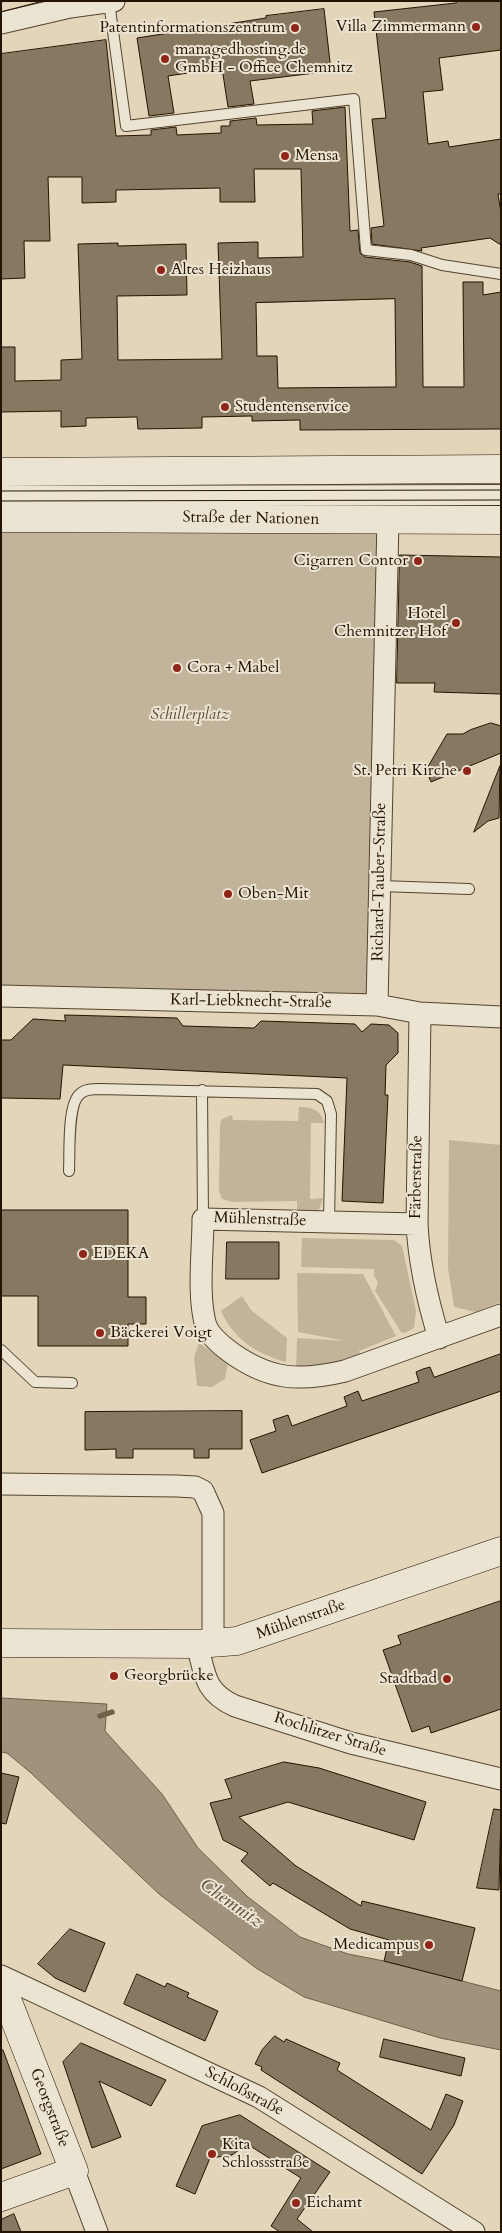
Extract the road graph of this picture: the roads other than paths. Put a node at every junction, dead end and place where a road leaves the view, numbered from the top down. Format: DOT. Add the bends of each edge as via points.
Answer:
graph roads {
  1 [pos="112,2"];
  2 [pos="1,23"];
  3 [pos="501,274"];
  4 [pos="501,469"];
  5 [pos="154,470"];
  6 [pos="1,472"];
  7 [pos="501,490"];
  8 [pos="1,491"];
  9 [pos="501,500"];
  10 [pos="1,501"];
  11 [pos="167,503"];
  12 [pos="1,518"];
  13 [pos="388,520"];
  14 [pos="501,520"];
  15 [pos="380,886"];
  16 [pos="469,889"];
  17 [pos="1,996"];
  18 [pos="377,1005"];
  19 [pos="420,1013"];
  20 [pos="501,1017"];
  21 [pos="202,1090"];
  22 [pos="69,1171"];
  23 [pos="204,1219"];
  24 [pos="329,1222"];
  25 [pos="417,1224"];
  26 [pos="501,1315"];
  27 [pos="439,1338"];
  28 [pos="1,1350"];
  29 [pos="72,1383"];
  30 [pos="1,1484"];
  31 [pos="501,1551"];
  32 [pos="1,1642"];
  33 [pos="205,1644"];
  34 [pos="501,1780"];
  35 [pos="1,1976"];
  36 [pos="4,2000"];
  37 [pos="74,2171"];
  38 [pos="1,2197"];
  39 [pos="97,2232"];
  40 [pos="474,2232"];
  1 -- 2 [label="street" via="50,11"];
  1 -- 3 [label="lane" via="126,126 354,99 366,250 411,255 442,265"];
  4 -- 5 [label="main road"];
  5 -- 6 [label="main road"];
  5 -- 11 [label="lane"];
  7 -- 11 [label="lane"];
  8 -- 11 [label="lane"];
  9 -- 11 [label="lane"];
  10 -- 11 [label="lane"];
  11 -- 12 [label="main road, Straße der Nationen"];
  11 -- 13 [label="main road, Straße der Nationen"];
  13 -- 14 [label="main road, Straße der Nationen"];
  13 -- 15 [label="street, Richard-Tauber-Straße"];
  15 -- 16 [label="lane"];
  15 -- 18 [label="street, Richard-Tauber-Straße"];
  17 -- 18 [label="street, Karl-Liebknecht-Straße"];
  18 -- 19 [label="street, Karl-Liebknecht-Straße"];
  19 -- 20 [label="street, Karl-Liebknecht-Straße"];
  19 -- 25 [label="street, Färberstraße"];
  21 -- 22 [label="lane" via="99,1088 80,1093 72,1108"];
  21 -- 23 [label="lane"];
  21 -- 24 [label="lane" via="309,1093 327,1101 331,1114"];
  23 -- 24 [label="street, Mühlenstraße"];
  23 -- 27 [label="street, Mühlenstraße" via="202,1312 207,1329 219,1343 261,1371 294,1378 319,1377"];
  24 -- 25 [label="street, Mühlenstraße"];
  25 -- 27 [label="street, Färberstraße" via="418,1258 424,1291"];
  26 -- 27 [label="street, Mühlenstraße"];
  28 -- 29 [label="lane" via="35,1382"];
  30 -- 33 [label="street" via="177,1486 203,1491 213,1513 212,1584"];
  31 -- 33 [label="main road, Mühlenstraße" via="258,1635"];
  32 -- 33 [label="main road, Mühlenstraße"];
  33 -- 34 [label="street, Rochlitzer Straße" via="207,1684 219,1699 351,1743"];
  35 -- 40 [label="street, Schloßstraße" via="259,2097"];
  36 -- 37 [label="main road, Georgstraße"];
  37 -- 38 [label="main road"];
  37 -- 39 [label="street, Georgstraße"];
}
